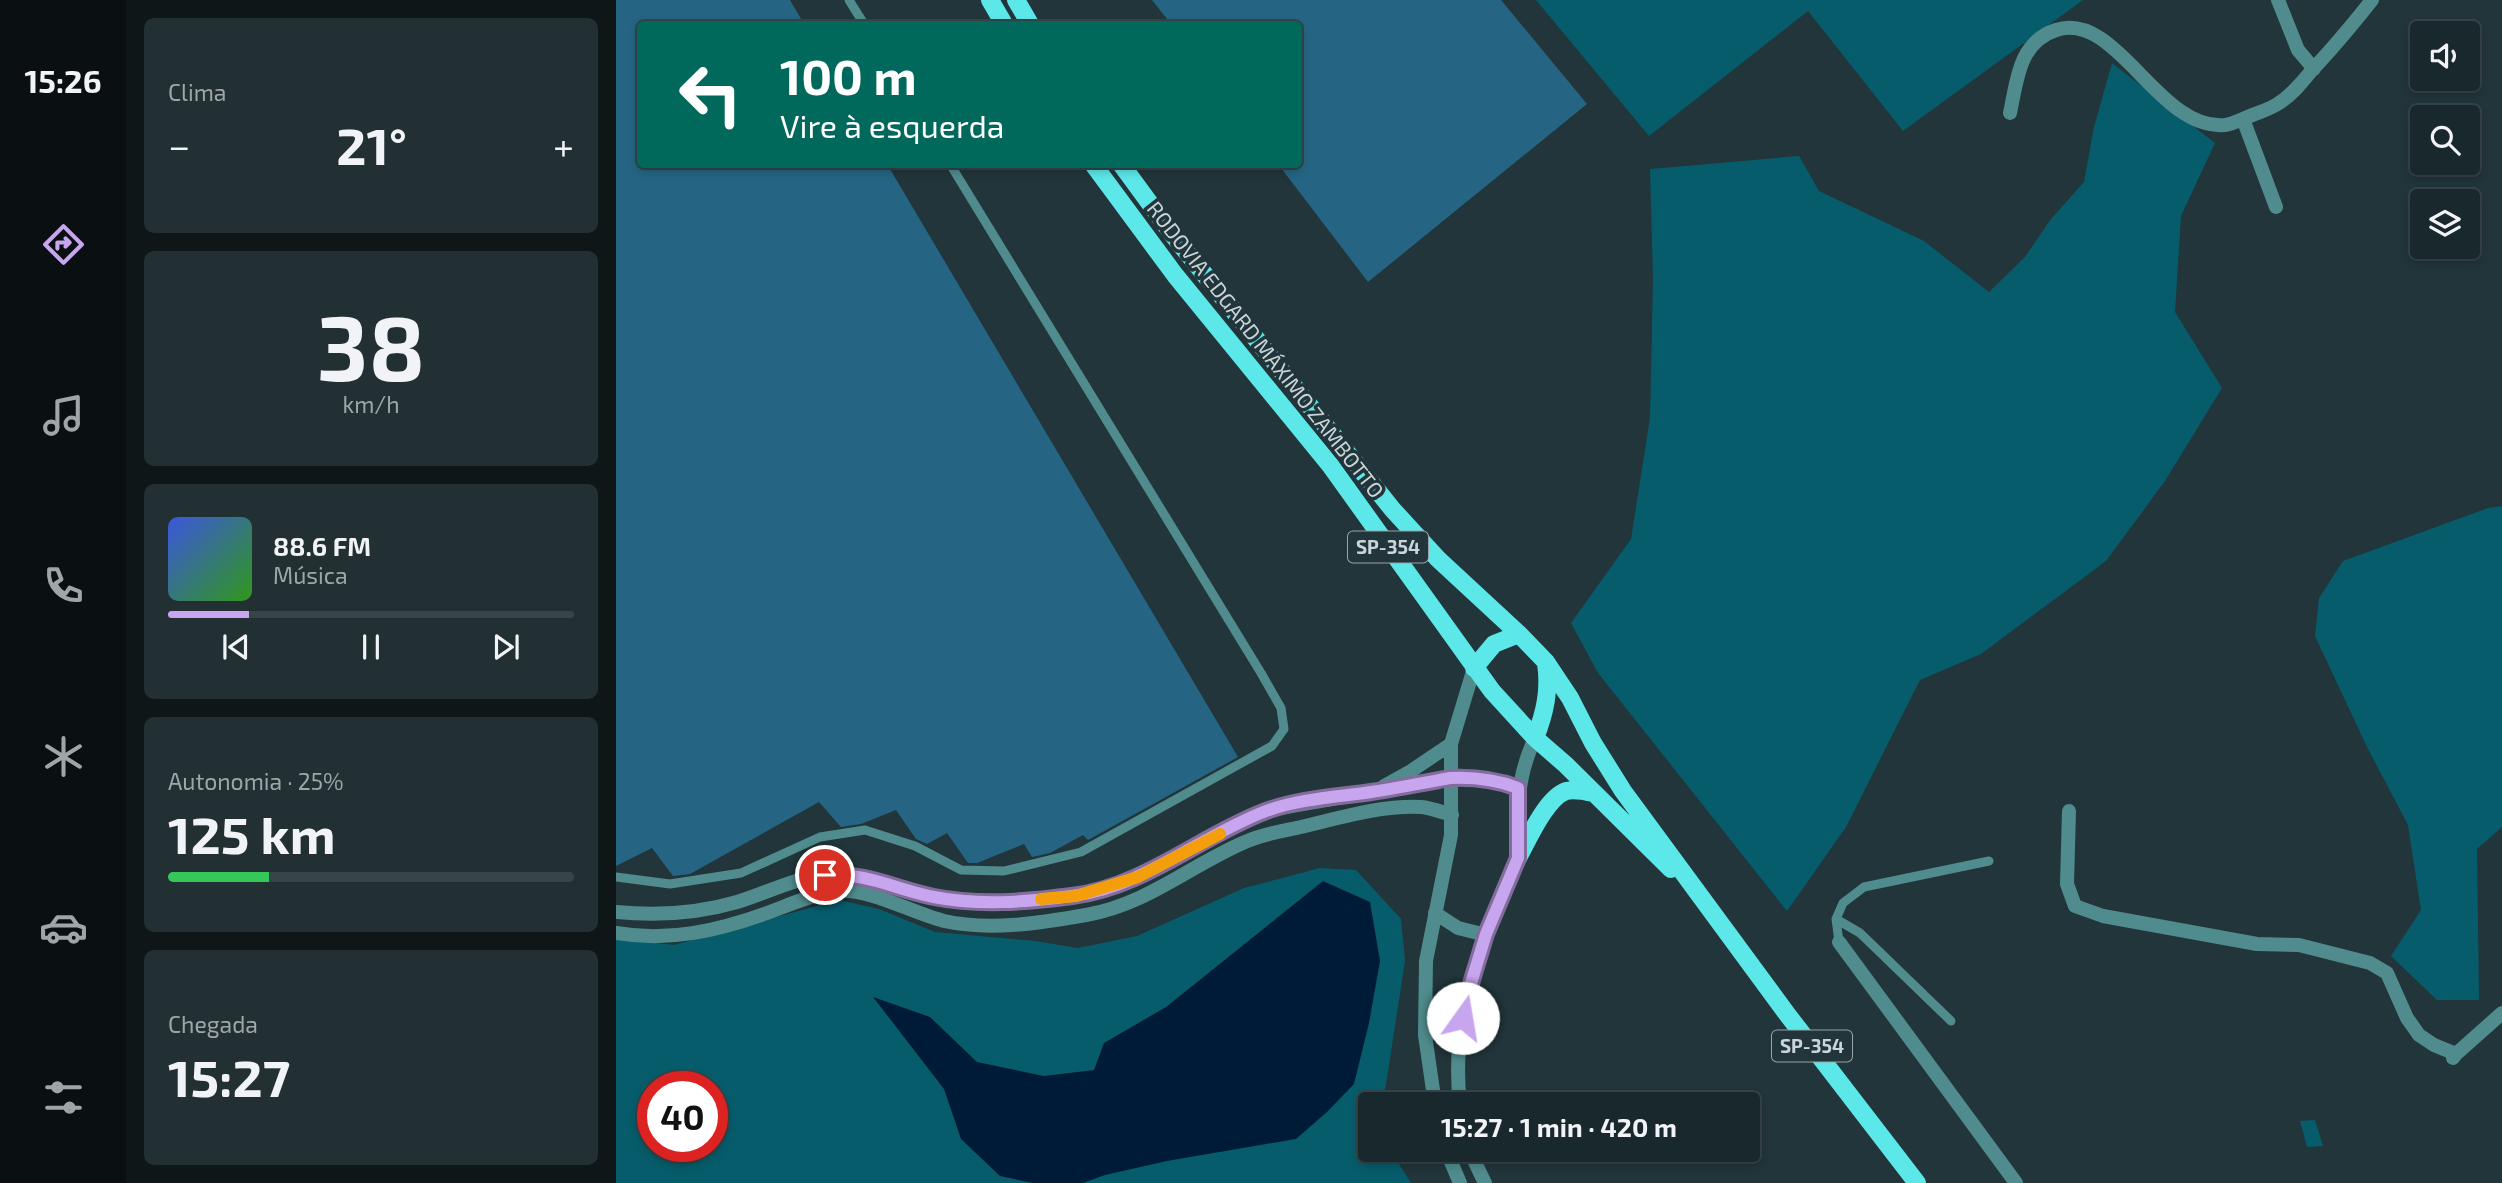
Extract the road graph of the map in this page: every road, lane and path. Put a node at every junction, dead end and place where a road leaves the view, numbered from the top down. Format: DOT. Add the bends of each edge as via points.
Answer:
graph roads {
  1 [pos="849,0"];
  2 [pos="990,0"];
  3 [pos="1016,0"];
  4 [pos="2278,0"];
  5 [pos="2372,0"];
  6 [pos="862,21"];
  7 [pos="1002,21"];
  8 [pos="1028,21"];
  9 [pos="2314,69"];
  10 [pos="2010,113"];
  11 [pos="2243,119"];
  12 [pos="952,168"];
  13 [pos="1096,168"];
  14 [pos="1124,168"];
  15 [pos="2276,207"];
  16 [pos="1519,634"];
  17 [pos="1546,662"];
  18 [pos="1475,668"];
  19 [pos="1535,738"];
  20 [pos="1451,744"];
  21 [pos="1450,778"];
  22 [pos="1518,788"];
  23 [pos="1370,792"];
  24 [pos="1593,793"];
  25 [pos="2069,811"];
  26 [pos="1451,815"];
  27 [pos="1518,858"];
  28 [pos="1989,861"];
  29 [pos="616,877"];
  30 [pos="1708,907"];
  31 [pos="616,912"];
  32 [pos="1435,914"];
  33 [pos="1836,919"];
  34 [pos="616,933"];
  35 [pos="1486,934"];
  36 [pos="1839,942"];
  37 [pos="2502,1013"];
  38 [pos="1951,1021"];
  39 [pos="1433,1092"];
  40 [pos="1460,1092"];
  41 [pos="1451,1162"];
  42 [pos="1475,1162"];
  43 [pos="1461,1183"];
  44 [pos="1485,1183"];
  45 [pos="1917,1183"];
  46 [pos="2016,1183"];
  1 -- 6 [label="lane"];
  2 -- 7 [label="main road"];
  3 -- 8 [label="main road"];
  4 -- 9 [label="street" via="2298,50"];
  5 -- 9 [label="street"];
  9 -- 11 [label="street" via="2279,103"];
  10 -- 11 [label="street" via="2029,47 2063,27 2084,28 2116,50 2182,113 2202,123 2226,125"];
  11 -- 15 [label="street"];
  12 -- 29 [label="lane" via="1262,673 1281,708 1284,729 1272,746 1081,852 1004,871 961,870 915,846 865,830 820,837 741,873 670,884"];
  13 -- 18 [label="main road, RODOVIA EDGARD MÁXIMO ZAMBOTTO / SP-354" via="1175,275 1330,465"];
  14 -- 16 [label="main road, RODOVIA EDGARD MÁXIMO ZAMBOTTO / SP-354" via="1393,510"];
  16 -- 17 [label="main road, RODOVIA EDGARD MÁXIMO ZAMBOTTO / SP-354"];
  16 -- 18 [label="main road" via="1494,644"];
  17 -- 19 [label="main road" via="1547,697"];
  17 -- 30 [label="main road, RODOVIA EDGARD MÁXIMO ZAMBOTTO / SP-354" via="1608,769"];
  18 -- 19 [label="main road, RODOVIA EDGARD MÁXIMO ZAMBOTTO / SP-354"];
  18 -- 20 [label="street"];
  19 -- 22 [label="street"];
  19 -- 24 [label="main road, RODOVIA EDGARD MÁXIMO ZAMBOTTO / SP-354"];
  20 -- 21 [label="street"];
  20 -- 23 [label="street"];
  21 -- 22 [label="street" via="1486,778"];
  21 -- 23 [label="street"];
  21 -- 26 [label="street"];
  22 -- 27 [label="street"];
  23 -- 31 [label="street" via="1269,810 1138,877 1076,896 995,903 960,901 849,874 797,881 692,912 655,916"];
  24 -- 27 [label="main road" via="1575,790 1557,796"];
  24 -- 30 [label="main road, RODOVIA EDGARD MÁXIMO ZAMBOTTO / SP-354"];
  25 -- 37 [label="street" via="2067,884 2075,906 2103,916 2257,944 2299,945 2370,963 2387,973 2419,1035 2455,1056"];
  26 -- 32 [label="street"];
  26 -- 34 [label="street" via="1419,807 1355,814 1244,842 1150,894 1089,915 965,925 858,892 840,891 693,934"];
  27 -- 35 [label="street"];
  28 -- 33 [label="lane" via="1864,887 1843,903"];
  30 -- 45 [label="main road, RODOVIA EDGARD MÁXIMO ZAMBOTTO / SP-354"];
  32 -- 35 [label="street" via="1458,928"];
  32 -- 39 [label="street" via="1424,992"];
  33 -- 36 [label="lane"];
  33 -- 38 [label="lane" via="1860,933"];
  35 -- 40 [label="street" via="1463,1018"];
  36 -- 46 [label="street"];
  41 -- 43 [label="street"];
  42 -- 44 [label="street"];
}
